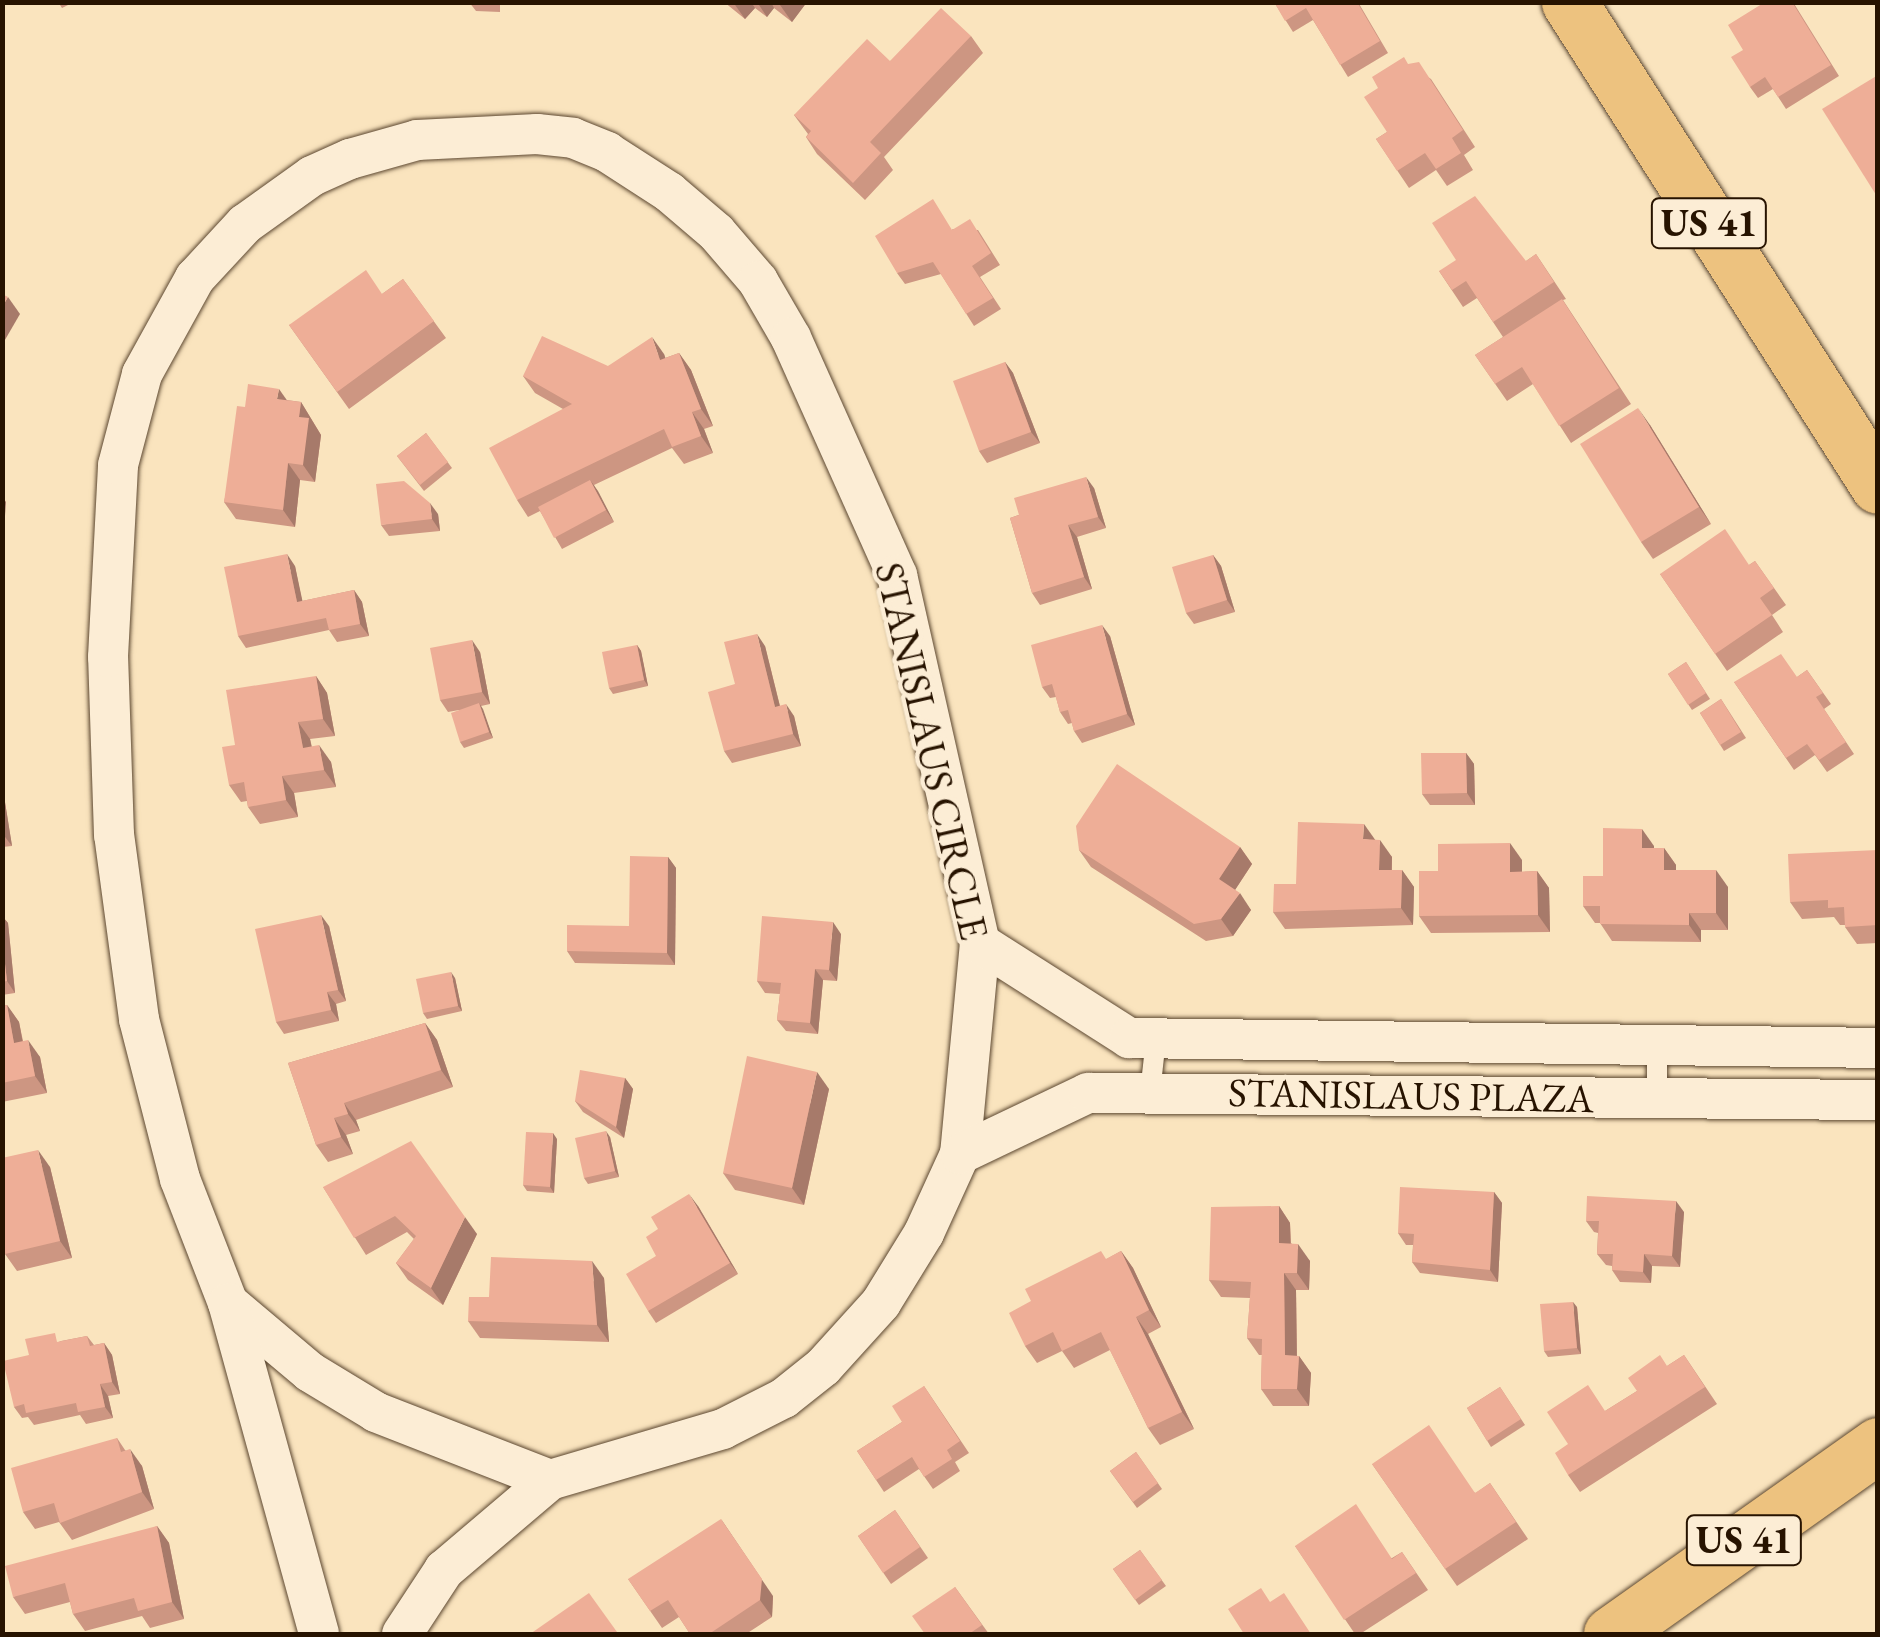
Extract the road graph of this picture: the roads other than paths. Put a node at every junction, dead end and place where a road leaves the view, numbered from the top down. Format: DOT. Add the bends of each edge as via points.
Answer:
graph roads {
  1 [pos="1569,2"];
  2 [pos="1868,452"];
  3 [pos="980,943"];
  4 [pos="1156,1039"];
  5 [pos="1657,1046"];
  6 [pos="1878,1048"];
  7 [pos="1150,1093"];
  8 [pos="1657,1096"];
  9 [pos="1878,1100"];
  10 [pos="960,1154"];
  11 [pos="228,1302"];
  12 [pos="1878,1446"];
  13 [pos="550,1480"];
  14 [pos="318,1634"];
  15 [pos="402,1634"];
  16 [pos="1610,1634"];
  1 -- 2 [label="main road, US 41"];
  3 -- 4 [label="street, STANISLAUS PLAZA" via="1130,1038"];
  3 -- 10 [label="street, STANISLAUS CIRCLE"];
  3 -- 11 [label="street, STANISLAUS CIRCLE" via="897,576 792,338 758,281 716,232 669,192 573,138 417,140 312,176 245,224 194,278 167,320 142,374 118,466 110,565 114,836 139,1019 180,1179"];
  4 -- 5 [label="street, STANISLAUS PLAZA"];
  4 -- 7 [label="lane"];
  5 -- 6 [label="street, STANISLAUS PLAZA"];
  5 -- 8 [label="lane"];
  7 -- 8 [label="street, STANISLAUS PLAZA"];
  7 -- 10 [label="street, STANISLAUS PLAZA" via="1088,1093"];
  8 -- 9 [label="street, STANISLAUS PLAZA"];
  10 -- 13 [label="street, STANISLAUS CIRCLE" via="924,1233 881,1303 823,1367 784,1398 723,1429"];
  11 -- 13 [label="street, STANISLAUS CIRCLE" via="310,1372 376,1412"];
  11 -- 14 [label="street, STANISLAUS CIRCLE"];
  12 -- 16 [label="main road, US 41"];
  13 -- 15 [label="street, STANISLAUS CIRCLE" via="444,1570"];
}
